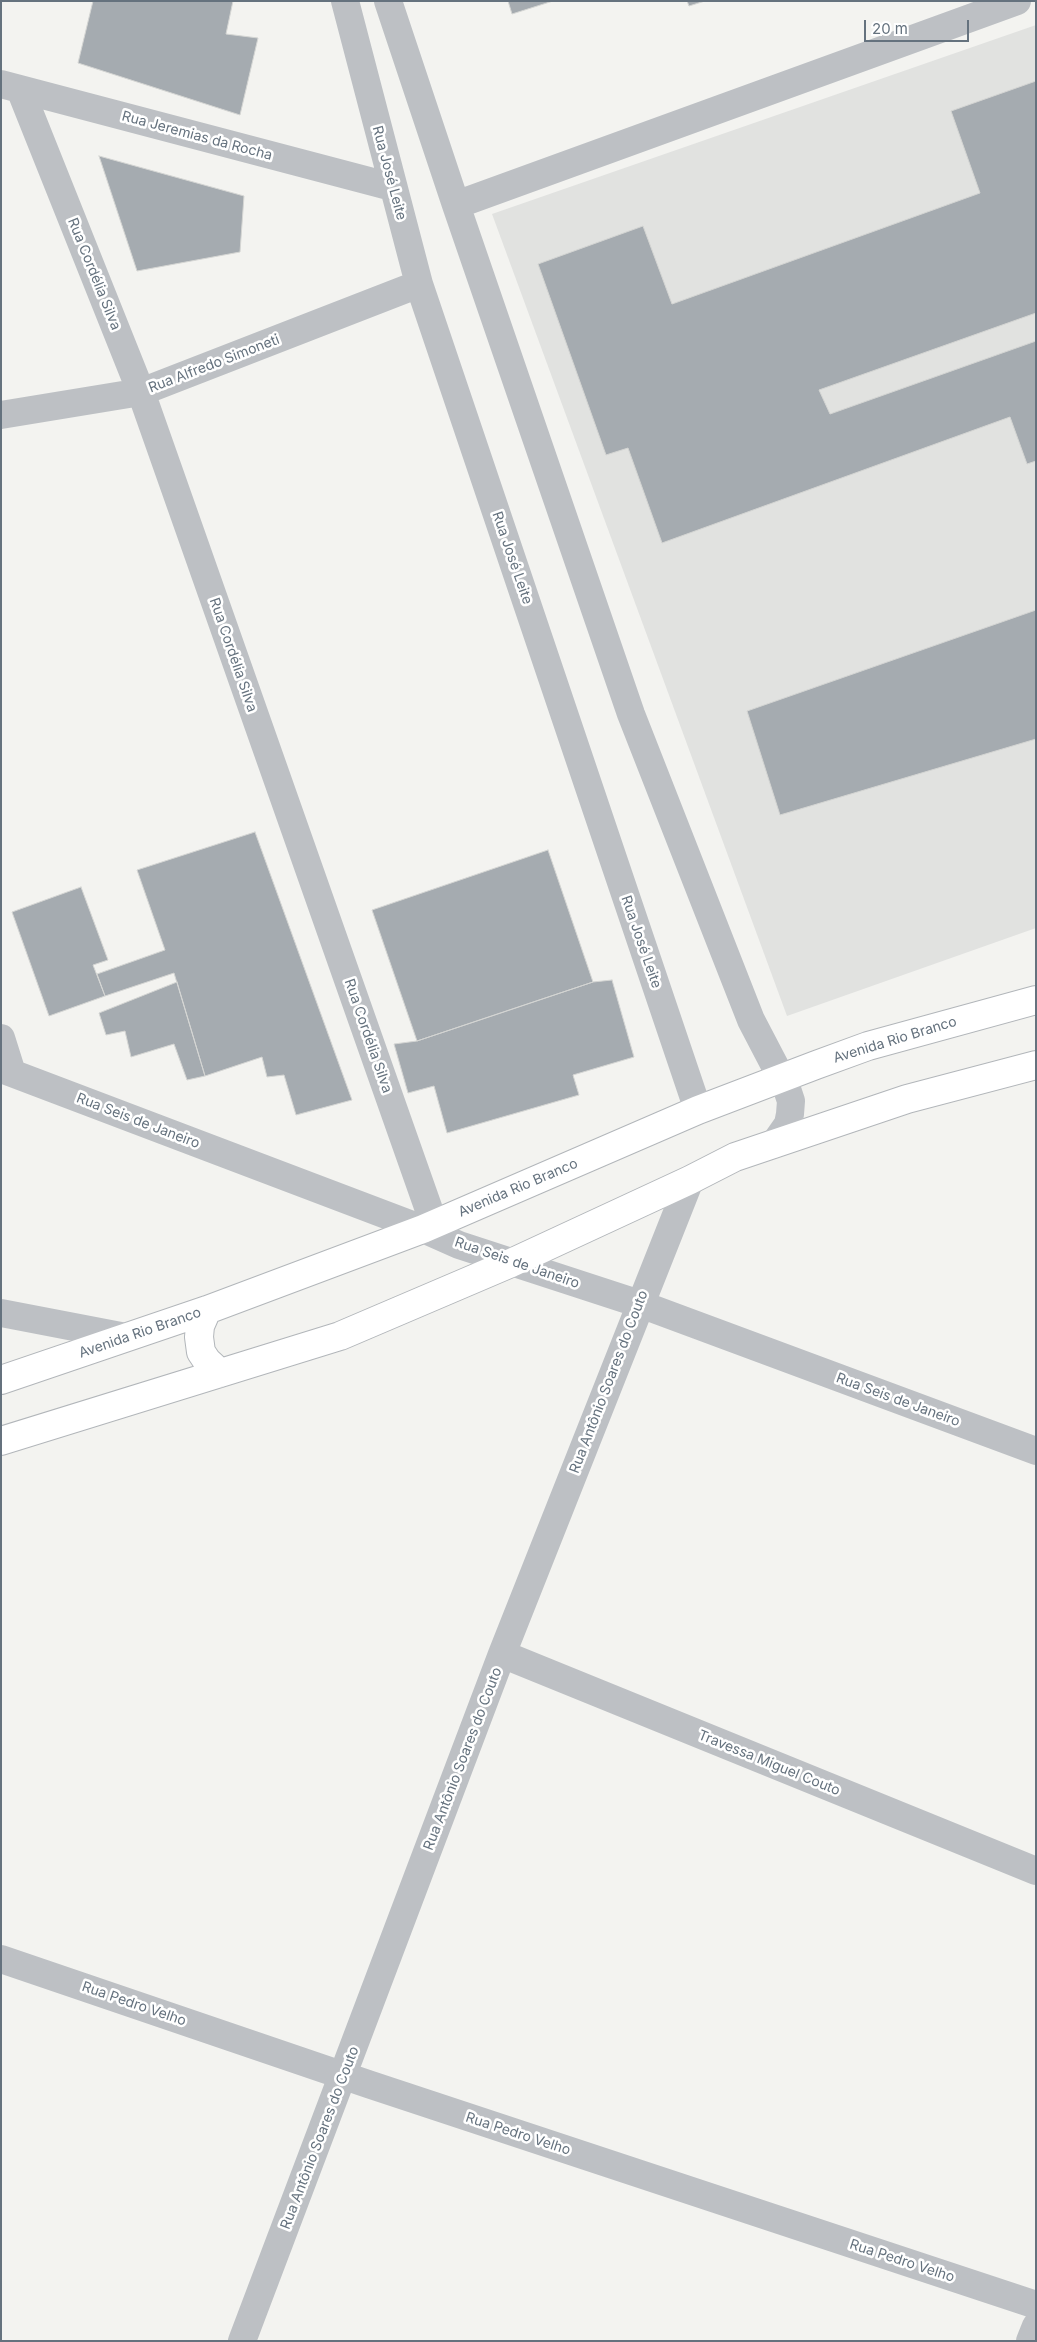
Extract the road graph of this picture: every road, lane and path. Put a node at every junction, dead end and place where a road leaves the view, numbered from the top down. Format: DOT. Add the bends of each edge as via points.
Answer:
graph roads {
  1 [pos="345,1"];
  2 [pos="388,1"];
  3 [pos="1017,1"];
  4 [pos="10,87"];
  5 [pos="392,187"];
  6 [pos="456,205"];
  7 [pos="419,284"];
  8 [pos="140,392"];
  9 [pos="1,415"];
  10 [pos="1036,1000"];
  11 [pos="1,1038"];
  12 [pos="1036,1065"];
  13 [pos="7,1071"];
  14 [pos="781,1078"];
  15 [pos="698,1110"];
  16 [pos="774,1144"];
  17 [pos="690,1180"];
  18 [pos="429,1227"];
  19 [pos="511,1263"];
  20 [pos="640,1304"];
  21 [pos="207,1310"];
  22 [pos="1,1313"];
  23 [pos="126,1337"];
  24 [pos="220,1373"];
  25 [pos="1,1380"];
  26 [pos="1,1441"];
  27 [pos="1036,1451"];
  28 [pos="502,1654"];
  29 [pos="1036,1871"];
  30 [pos="1,1959"];
  31 [pos="344,2076"];
  32 [pos="1036,2305"];
  33 [pos="1036,2326"];
  34 [pos="242,2341"];
  35 [pos="1030,2341"];
  1 -- 5 [label="street, Rua José Leite"];
  2 -- 6 [label="street"];
  3 -- 6 [label="street"];
  4 -- 5 [label="street, Rua Jeremias da Rocha"];
  4 -- 8 [label="street, Rua Cordélia Silva"];
  5 -- 7 [label="street, Rua José Leite"];
  6 -- 14 [label="street" via="631,714 751,1020"];
  7 -- 8 [label="street, Rua Alfredo Simoneti"];
  7 -- 15 [label="street, Rua José Leite"];
  8 -- 9 [label="street, Rua Alfredo Simoneti"];
  8 -- 18 [label="street, Rua Cordélia Silva"];
  10 -- 14 [label="main road, Avenida Rio Branco" via="868,1046"];
  11 -- 13 [label="street"];
  12 -- 16 [label="main road" via="907,1099"];
  13 -- 18 [label="street, Rua Seis de Janeiro"];
  14 -- 15 [label="main road, Avenida Rio Branco"];
  14 -- 16 [label="street" via="791,1101 790,1114 788,1124"];
  15 -- 18 [label="main road, Avenida Rio Branco"];
  16 -- 17 [label="main road" via="735,1157"];
  17 -- 19 [label="main road"];
  17 -- 20 [label="street, Rua Antônio Soares do Couto"];
  18 -- 19 [label="street, Rua Seis de Janeiro" via="459,1245"];
  18 -- 21 [label="main road, Avenida Rio Branco"];
  19 -- 20 [label="street, Rua Seis de Janeiro"];
  19 -- 24 [label="main road" via="340,1336"];
  20 -- 27 [label="street, Rua Seis de Janeiro"];
  20 -- 28 [label="street, Rua Antônio Soares do Couto"];
  21 -- 23 [label="main road, Avenida Rio Branco"];
  21 -- 24 [label="main road" via="200,1326 201,1352"];
  22 -- 23 [label="street"];
  23 -- 25 [label="main road, Avenida Rio Branco"];
  24 -- 26 [label="main road"];
  28 -- 29 [label="street, Travessa Miguel Couto"];
  28 -- 31 [label="street, Rua Antônio Soares do Couto"];
  30 -- 31 [label="street, Rua Pedro Velho"];
  31 -- 32 [label="street, Rua Pedro Velho"];
  31 -- 34 [label="street, Rua Antônio Soares do Couto"];
  33 -- 35 [label="street"];
}
